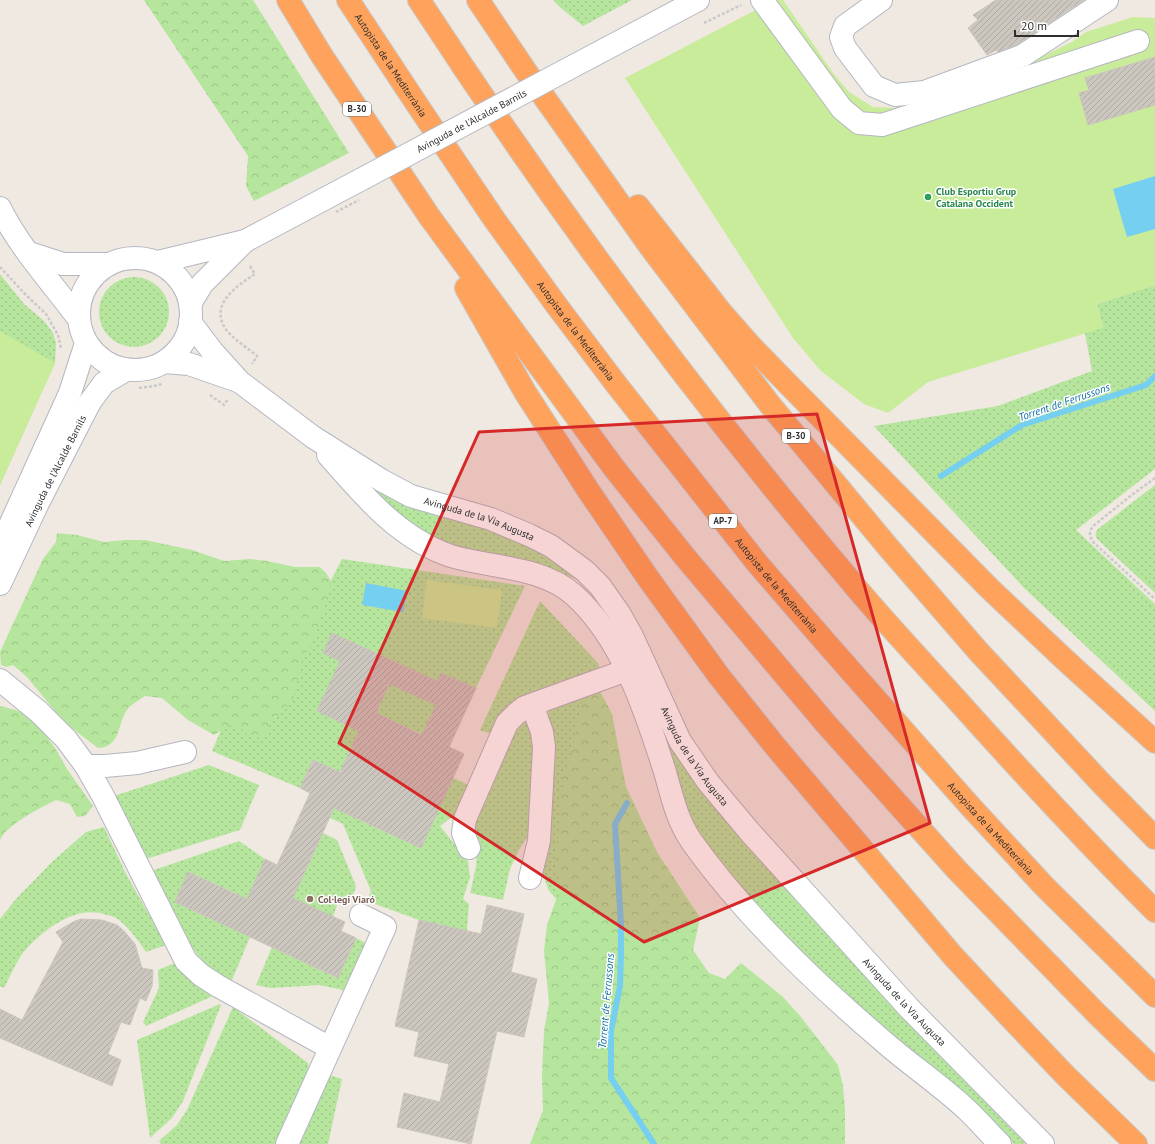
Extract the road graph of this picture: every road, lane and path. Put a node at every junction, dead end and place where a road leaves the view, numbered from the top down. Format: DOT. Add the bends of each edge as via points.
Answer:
graph roads {
  1 [pos="288,0"];
  2 [pos="348,0"];
  3 [pos="419,0"];
  4 [pos="478,0"];
  5 [pos="762,0"];
  6 [pos="881,0"];
  7 [pos="1107,0"];
  8 [pos="693,1"];
  9 [pos="1138,41"];
  10 [pos="527,73"];
  11 [pos="0,208"];
  12 [pos="429,216"];
  13 [pos="245,241"];
  14 [pos="29,253"];
  15 [pos="158,262"];
  16 [pos="107,264"];
  17 [pos="249,265"];
  18 [pos="0,267"];
  19 [pos="190,313"];
  20 [pos="78,318"];
  21 [pos="86,343"];
  22 [pos="62,353"];
  23 [pos="165,372"];
  24 [pos="130,379"];
  25 [pos="240,382"];
  26 [pos="207,393"];
  27 [pos="224,404"];
  28 [pos="313,437"];
  29 [pos="1155,478"];
  30 [pos="0,547"];
  31 [pos="0,584"];
  32 [pos="1155,599"];
  33 [pos="627,670"];
  34 [pos="0,680"];
  35 [pos="537,703"];
  36 [pos="1155,742"];
  37 [pos="185,752"];
  38 [pos="86,766"];
  39 [pos="1155,838"];
  40 [pos="468,848"];
  41 [pos="530,878"];
  42 [pos="1155,911"];
  43 [pos="360,915"];
  44 [pos="1155,996"];
  45 [pos="330,1048"];
  46 [pos="1155,1070"];
  47 [pos="287,1144"];
  48 [pos="1000,1144"];
  49 [pos="1043,1144"];
  50 [pos="1136,1144"];
  1 -- 12 [label="highway, B-30" via="322,56"];
  2 -- 44 [label="highway, Autopista de la Mediterrània / AP-7" via="486,206 557,306 757,563 970,806 1044,886"];
  3 -- 42 [label="highway" via="536,174 592,252 740,446 865,598 1000,749"];
  4 -- 10 [label="highway, B-30"];
  5 -- 9 [label="street" via="842,109 859,123 882,125"];
  6 -- 7 [label="street" via="845,26 841,37 844,48 874,86 896,95 924,92 1022,56"];
  8 -- 13 [label="street, Avinguda de l'Alcalde Barnils, bridge"];
  10 -- 36 [label="highway, B-30" via="750,345 990,589"];
  10 -- 39 [label="highway, B-30" via="651,248 771,406 978,651 1102,785"];
  11 -- 14 [label="street" via="9,226"];
  12 -- 46 [label="highway, B-30" via="614,468 773,662 957,870"];
  12 -- 50 [label="highway" via="459,276 525,392 592,497 720,676 780,752 953,956 1060,1069"];
  13 -- 15 [label="street, Avinguda de l'Alcalde Barnils"];
  13 -- 19 [label="street, Avinguda de l'Alcalde Barnils" via="202,284"];
  14 -- 16 [label="street" via="63,264"];
  14 -- 20 [label="street"];
  15 -- 16 [label="street" via="132,257"];
  15 -- 19 [label="street" via="179,279 187,293"];
  16 -- 20 [label="street" via="96,272 85,287 80,299"];
  17 -- 25 [label="path" via="255,274 231,291 221,308 221,316 228,331 257,356"];
  18 -- 22 [label="path" via="46,314 58,335"];
  19 -- 23 [label="street" via="186,336 172,356"];
  19 -- 25 [label="street, Avinguda de la Via Augusta" via="209,346"];
  20 -- 21 [label="street"];
  21 -- 24 [label="street" via="94,353"];
  21 -- 30 [label="street, Avinguda de l'Alcalde Barnils" via="70,393"];
  23 -- 24 [label="street" via="146,369"];
  23 -- 24 [label="path" via="154,386"];
  23 -- 25 [label="street, Avinguda de la Via Augusta" via="189,364"];
  24 -- 31 [label="street, Avinguda de l'Alcalde Barnils" via="104,383 90,402"];
  25 -- 28 [label="street, Avinguda de la Via Augusta"];
  26 -- 27 [label="path"];
  28 -- 33 [label="street, Avinguda de la Via Augusta" via="362,494 386,517 430,548 451,556 540,576 573,594 596,617"];
  28 -- 49 [label="street, Avinguda de la Via Augusta" via="411,496 491,519 551,546 590,576 619,613 680,741 708,782 909,1008"];
  29 -- 32 [label="path" via="1093,526 1090,537"];
  33 -- 35 [label="street"];
  33 -- 48 [label="street, Avinguda de la Via Augusta" via="665,772 674,806 690,838 715,872 812,976 884,1042 964,1107"];
  34 -- 38 [label="street" via="39,712 66,739"];
  35 -- 40 [label="street" via="525,707 507,723 466,819 463,833"];
  35 -- 41 [label="street" via="535,713 544,747 540,841"];
  37 -- 38 [label="street" via="137,764"];
  38 -- 45 [label="street" via="186,961 218,986"];
  43 -- 45 [label="street" via="385,927"];
  45 -- 47 [label="street"];
}
